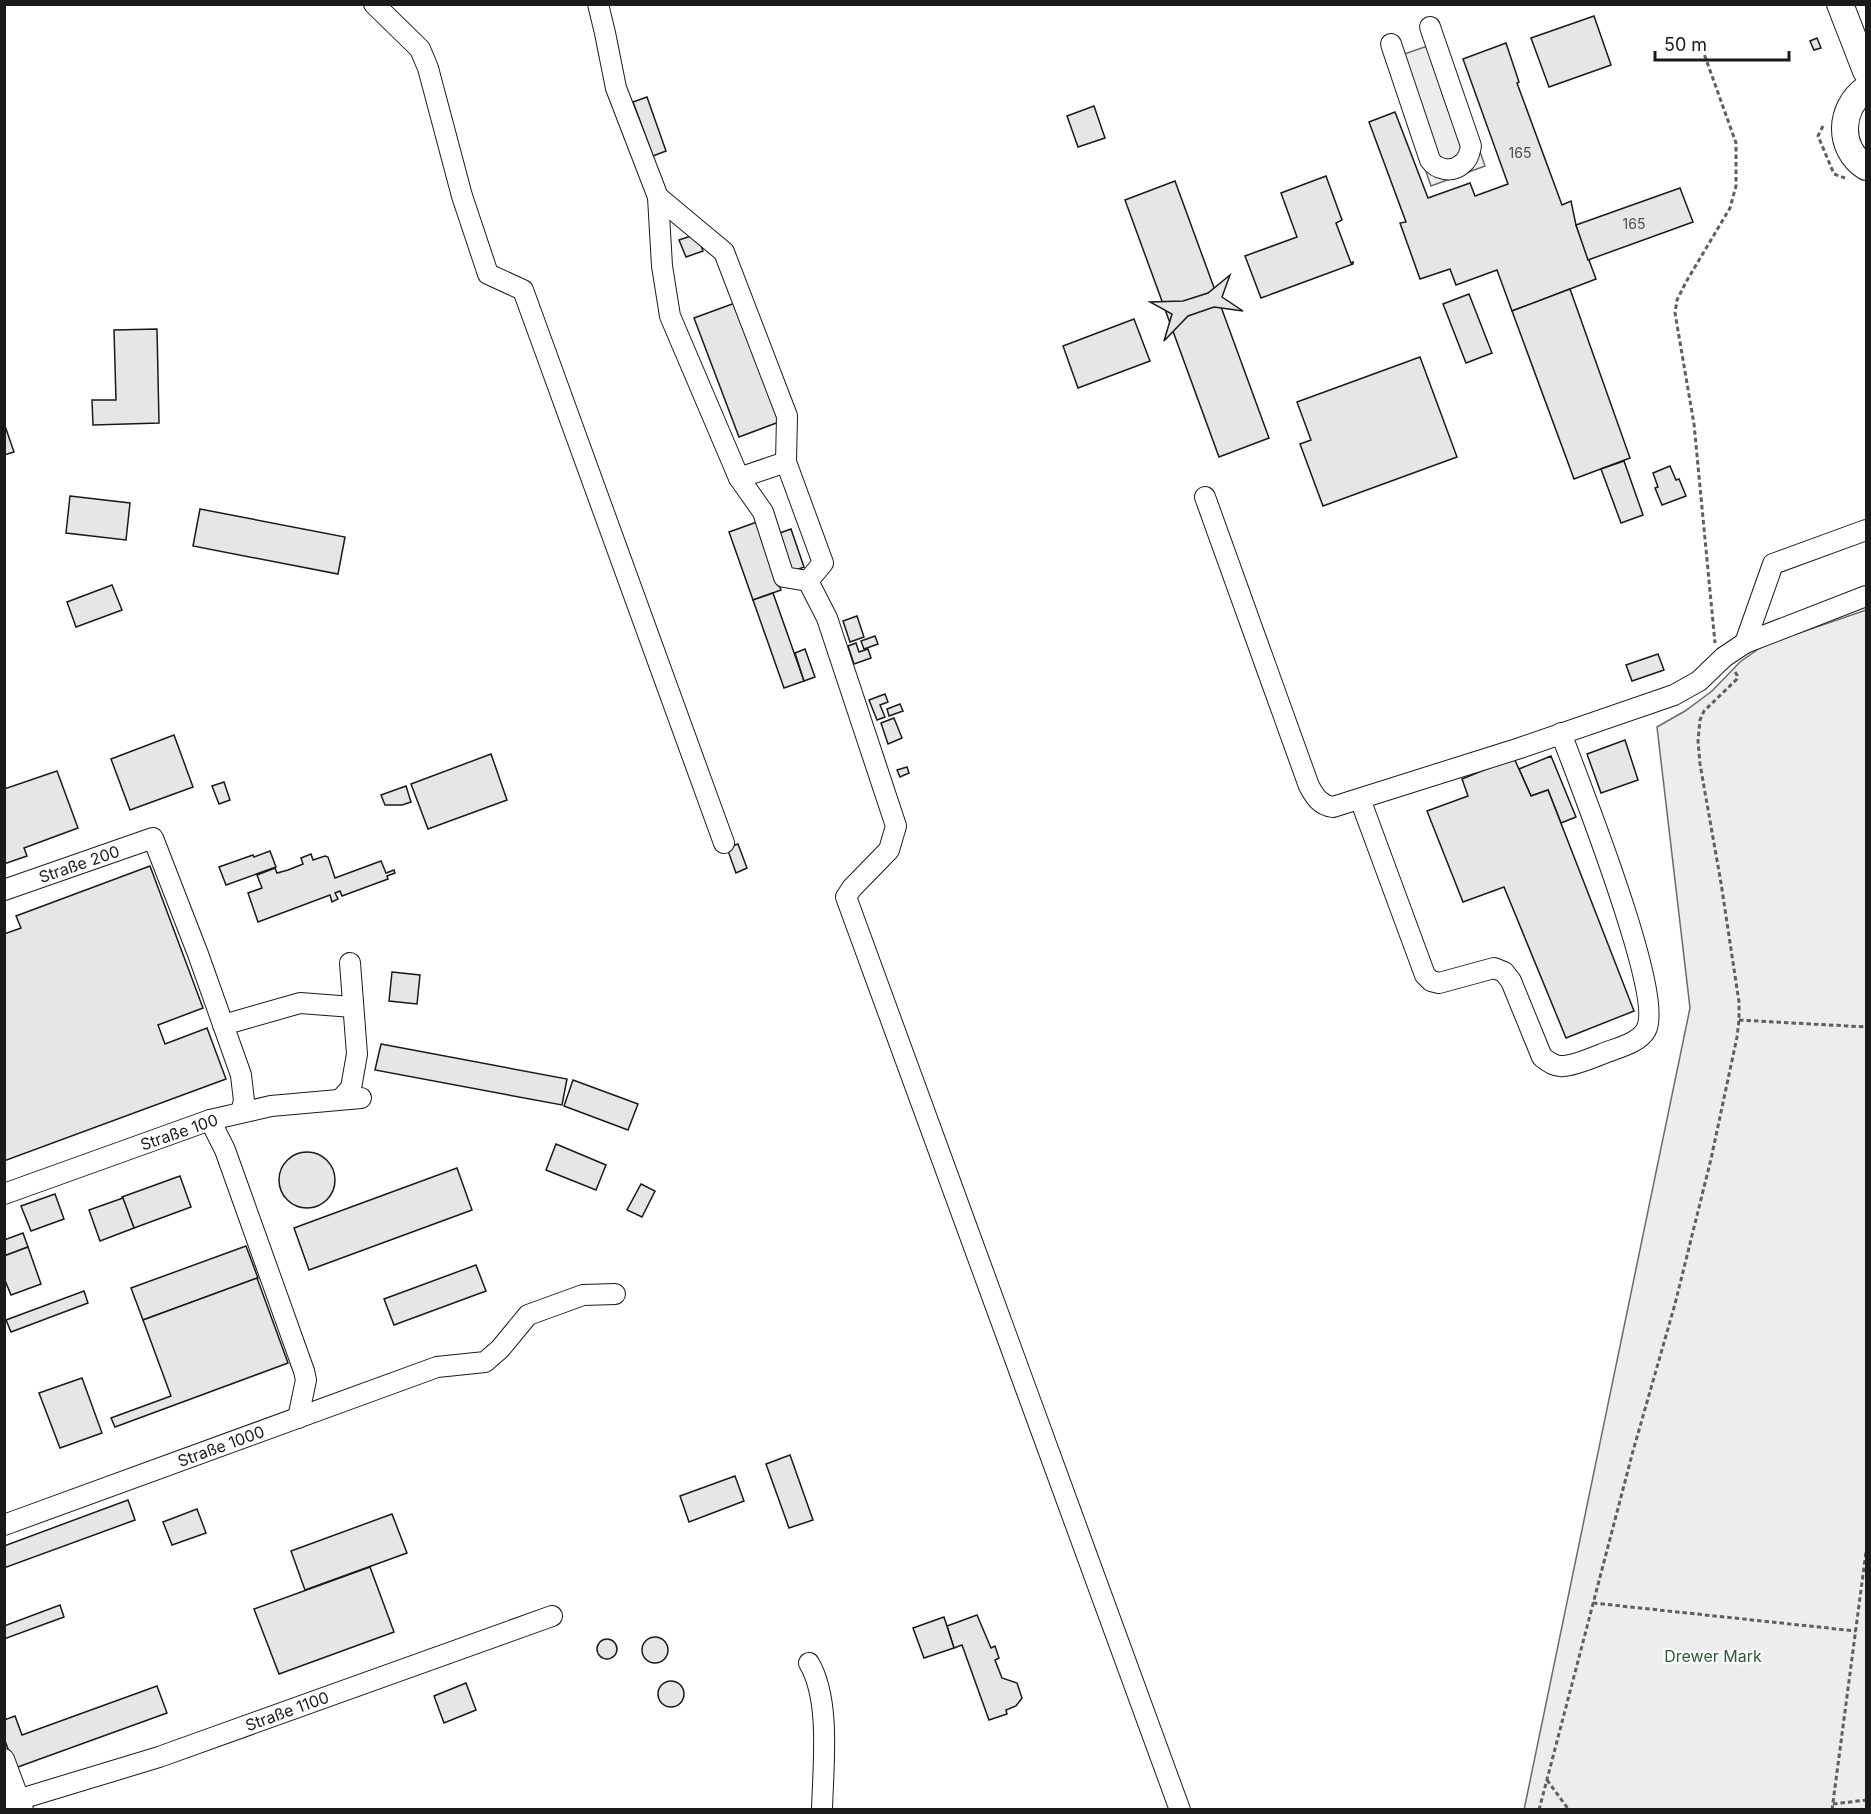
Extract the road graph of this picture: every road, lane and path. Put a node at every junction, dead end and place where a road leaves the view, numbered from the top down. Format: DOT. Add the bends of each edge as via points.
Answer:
graph roads {
  1 [pos="374,4"];
  2 [pos="598,4"];
  3 [pos="1840,4"];
  4 [pos="1431,27"];
  5 [pos="1391,44"];
  6 [pos="1702,48"];
  7 [pos="1866,71"];
  8 [pos="1866,89"];
  9 [pos="1866,167"];
  10 [pos="657,197"];
  11 [pos="786,462"];
  12 [pos="739,478"];
  13 [pos="1205,497"];
  14 [pos="1866,530"];
  15 [pos="808,581"];
  16 [pos="1866,596"];
  17 [pos="1745,643"];
  18 [pos="1724,657"];
  19 [pos="1561,734"];
  20 [pos="1360,799"];
  21 [pos="724,843"];
  22 [pos="4,890"];
  23 [pos="350,963"];
  24 [pos="353,1007"];
  25 [pos="1739,1020"];
  26 [pos="224,1026"];
  27 [pos="1866,1027"];
  28 [pos="361,1098"];
  29 [pos="341,1100"];
  30 [pos="241,1112"];
  31 [pos="210,1120"];
  32 [pos="4,1194"];
  33 [pos="615,1294"];
  34 [pos="298,1418"];
  35 [pos="4,1526"];
  36 [pos="1866,1552"];
  37 [pos="1593,1603"];
  38 [pos="552,1616"];
  39 [pos="1856,1631"];
  40 [pos="809,1663"];
  41 [pos="4,1759"];
  42 [pos="1546,1779"];
  43 [pos="1866,1800"];
  44 [pos="15,1804"];
  45 [pos="1833,1804"];
  46 [pos="822,1809"];
  47 [pos="1180,1809"];
  48 [pos="1539,1809"];
  49 [pos="1569,1809"];
  50 [pos="1832,1809"];
  1 -- 21 [label="street" via="420,49 488,274 523,290"];
  2 -- 10 [label="street" via="616,88"];
  3 -- 7 [label="main road"];
  4 -- 5 [label="street" via="1471,146 1463,164 1454,168 1434,166"];
  6 -- 18 [label="path" via="1736,143 1736,186 1730,208 1686,282 1675,313 1694,424 1715,641"];
  8 -- 9 [label="main road" via="1851,105 1844,125 1848,146"];
  10 -- 11 [label="street" via="724,252 787,416"];
  10 -- 12 [label="street" via="670,316"];
  11 -- 12 [label="street"];
  11 -- 15 [label="street" via="823,563"];
  12 -- 15 [label="street" via="763,512 784,577"];
  13 -- 20 [label="street" via="1316,798 1333,807"];
  14 -- 17 [label="street" via="1773,564"];
  15 -- 47 [label="street" via="826,618 896,826 890,850 846,897"];
  16 -- 17 [label="street"];
  17 -- 18 [label="street"];
  18 -- 19 [label="street" via="1699,681 1674,695"];
  18 -- 25 [label="path" via="1737,679 1704,711 1698,741"];
  19 -- 20 [label="street"];
  19 -- 20 [label="street" via="1628,924 1649,1013 1645,1032 1633,1042 1595,1056 1563,1066 1542,1058 1511,981 1503,972 1494,968 1439,983 1425,975"];
  22 -- 26 [label="street, Straße 200" via="153,838"];
  23 -- 24 [label="street"];
  24 -- 26 [label="street" via="300,1003"];
  24 -- 29 [label="street" via="355,1072 351,1088"];
  25 -- 27 [label="path"];
  25 -- 37 [label="path" via="1711,1159 1675,1305"];
  26 -- 30 [label="street" via="241,1075"];
  28 -- 29 [label="street, Straße 100"];
  29 -- 30 [label="street, Straße 100"];
  30 -- 31 [label="street, Straße 100"];
  31 -- 32 [label="street, Straße 100"];
  31 -- 34 [label="street" via="225,1150 304,1371 306,1380"];
  33 -- 34 [label="street, Straße 1000" via="583,1295 528,1315 485,1362 437,1367"];
  34 -- 35 [label="street, Straße 1000"];
  36 -- 39 [label="path"];
  37 -- 39 [label="path"];
  37 -- 42 [label="path"];
  38 -- 44 [label="street, Straße 1100"];
  39 -- 45 [label="path"];
  40 -- 46 [label="street" via="821,1704"];
  41 -- 44 [label="street"];
  42 -- 48 [label="path"];
  42 -- 49 [label="path"];
  43 -- 45 [label="path"];
  45 -- 50 [label="path"];
}
